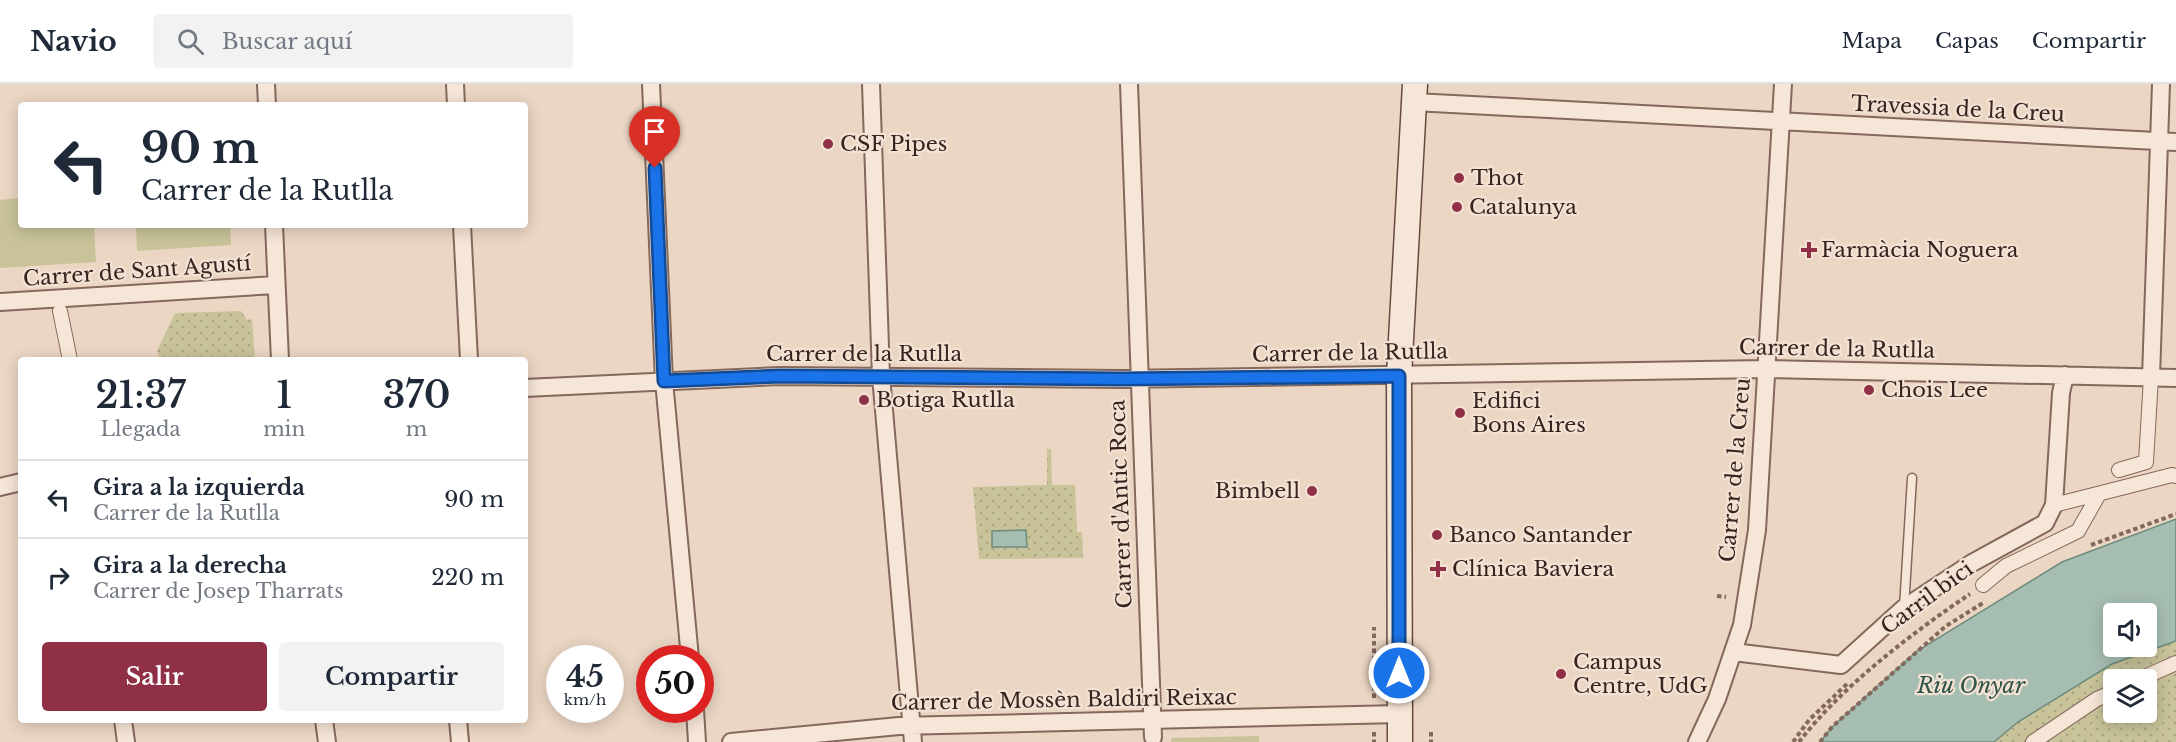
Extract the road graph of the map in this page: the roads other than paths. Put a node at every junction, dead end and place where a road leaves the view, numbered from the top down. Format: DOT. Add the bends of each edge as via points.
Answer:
graph roads {
  1 [pos="266,84"];
  2 [pos="455,84"];
  3 [pos="651,84"];
  4 [pos="871,84"];
  5 [pos="1129,84"];
  6 [pos="1784,84"];
  7 [pos="2161,84"];
  8 [pos="1414,93"];
  9 [pos="267,102"];
  10 [pos="456,102"];
  11 [pos="1781,122"];
  12 [pos="2159,141"];
  13 [pos="2176,142"];
  14 [pos="274,228"];
  15 [pos="462,228"];
  16 [pos="276,285"];
  17 [pos="0,302"];
  18 [pos="60,311"];
  19 [pos="69,357"];
  20 [pos="280,357"];
  21 [pos="469,357"];
  22 [pos="1766,369"];
  23 [pos="2065,375"];
  24 [pos="881,376"];
  25 [pos="1399,376"];
  26 [pos="2151,377"];
  27 [pos="1139,378"];
  28 [pos="2176,378"];
  29 [pos="664,381"];
  30 [pos="528,388"];
  31 [pos="2119,470"];
  32 [pos="2176,476"];
  33 [pos="1912,478"];
  34 [pos="18,483"];
  35 [pos="0,487"];
  36 [pos="2105,488"];
  37 [pos="2054,505"];
  38 [pos="1983,585"];
  39 [pos="1904,608"];
  40 [pos="689,645"];
  41 [pos="1733,652"];
  42 [pos="2176,663"];
  43 [pos="2157,672"];
  44 [pos="2103,698"];
  45 [pos="1399,714"];
  46 [pos="123,723"];
  47 [pos="324,723"];
  48 [pos="458,723"];
  49 [pos="696,723"];
  50 [pos="1152,733"];
  51 [pos="912,734"];
  52 [pos="796,739"];
  53 [pos="126,742"];
  54 [pos="327,742"];
  55 [pos="460,742"];
  56 [pos="697,742"];
  57 [pos="731,742"];
  58 [pos="1400,742"];
  59 [pos="1697,742"];
  60 [pos="2033,742"];
  1 -- 9 [label="street"];
  2 -- 10 [label="street"];
  3 -- 29 [label="street"];
  4 -- 24 [label="street"];
  5 -- 27 [label="street, Carrer d'Antic Roca"];
  6 -- 11 [label="street, Carrer de la Creu"];
  7 -- 12 [label="street"];
  8 -- 11 [label="street, Travessia de la Creu"];
  8 -- 25 [label="main road"];
  11 -- 12 [label="street, Travessia de la Creu"];
  11 -- 22 [label="street, Carrer de la Creu"];
  12 -- 13 [label="street, Travessia de la Creu"];
  12 -- 26 [label="street"];
  14 -- 16 [label="street"];
  15 -- 21 [label="street"];
  16 -- 17 [label="street, Carrer de Sant Agustí"];
  16 -- 20 [label="street"];
  18 -- 19 [label="street"];
  22 -- 23 [label="street, Carrer de la Rutlla"];
  22 -- 25 [label="street, Carrer de la Rutlla"];
  22 -- 41 [label="street, Carrer de la Creu" via="1757,530 1742,625"];
  23 -- 26 [label="street, Carrer de la Rutlla"];
  23 -- 37 [label="street"];
  24 -- 27 [label="street, Carrer de la Rutlla"];
  24 -- 29 [label="street, Carrer de la Rutlla"];
  24 -- 51 [label="street"];
  25 -- 27 [label="street, Carrer de la Rutlla"];
  25 -- 45 [label="main road"];
  26 -- 28 [label="street, Carrer de la Rutlla"];
  26 -- 31 [label="street" via="2146,462"];
  27 -- 50 [label="street, Carrer d'Antic Roca"];
  29 -- 30 [label="street, Carrer de la Rutlla"];
  29 -- 40 [label="street"];
  32 -- 36 [label="street"];
  33 -- 39 [label="lane"];
  34 -- 35 [label="street"];
  36 -- 37 [label="street"];
  36 -- 38 [label="street" via="2078,531 2006,566"];
  37 -- 39 [label="street" via="2045,523 1972,563"];
  39 -- 41 [label="street" via="1841,665"];
  41 -- 59 [label="street, Carrer de la Creu" via="1718,699"];
  42 -- 43 [label="street"];
  44 -- 60 [label="street"];
  45 -- 50 [label="street, Carrer de Mossèn Baldiri Reixac"];
  45 -- 58 [label="main road"];
  46 -- 53 [label="street"];
  47 -- 54 [label="street"];
  48 -- 55 [label="street"];
  49 -- 56 [label="street"];
  50 -- 51 [label="street, Carrer de Mossèn Baldiri Reixac"];
  51 -- 52 [label="street, Carrer de Mossèn Baldiri Reixac"];
  52 -- 57 [label="street, Carrer de Mossèn Baldiri Reixac"];
}
